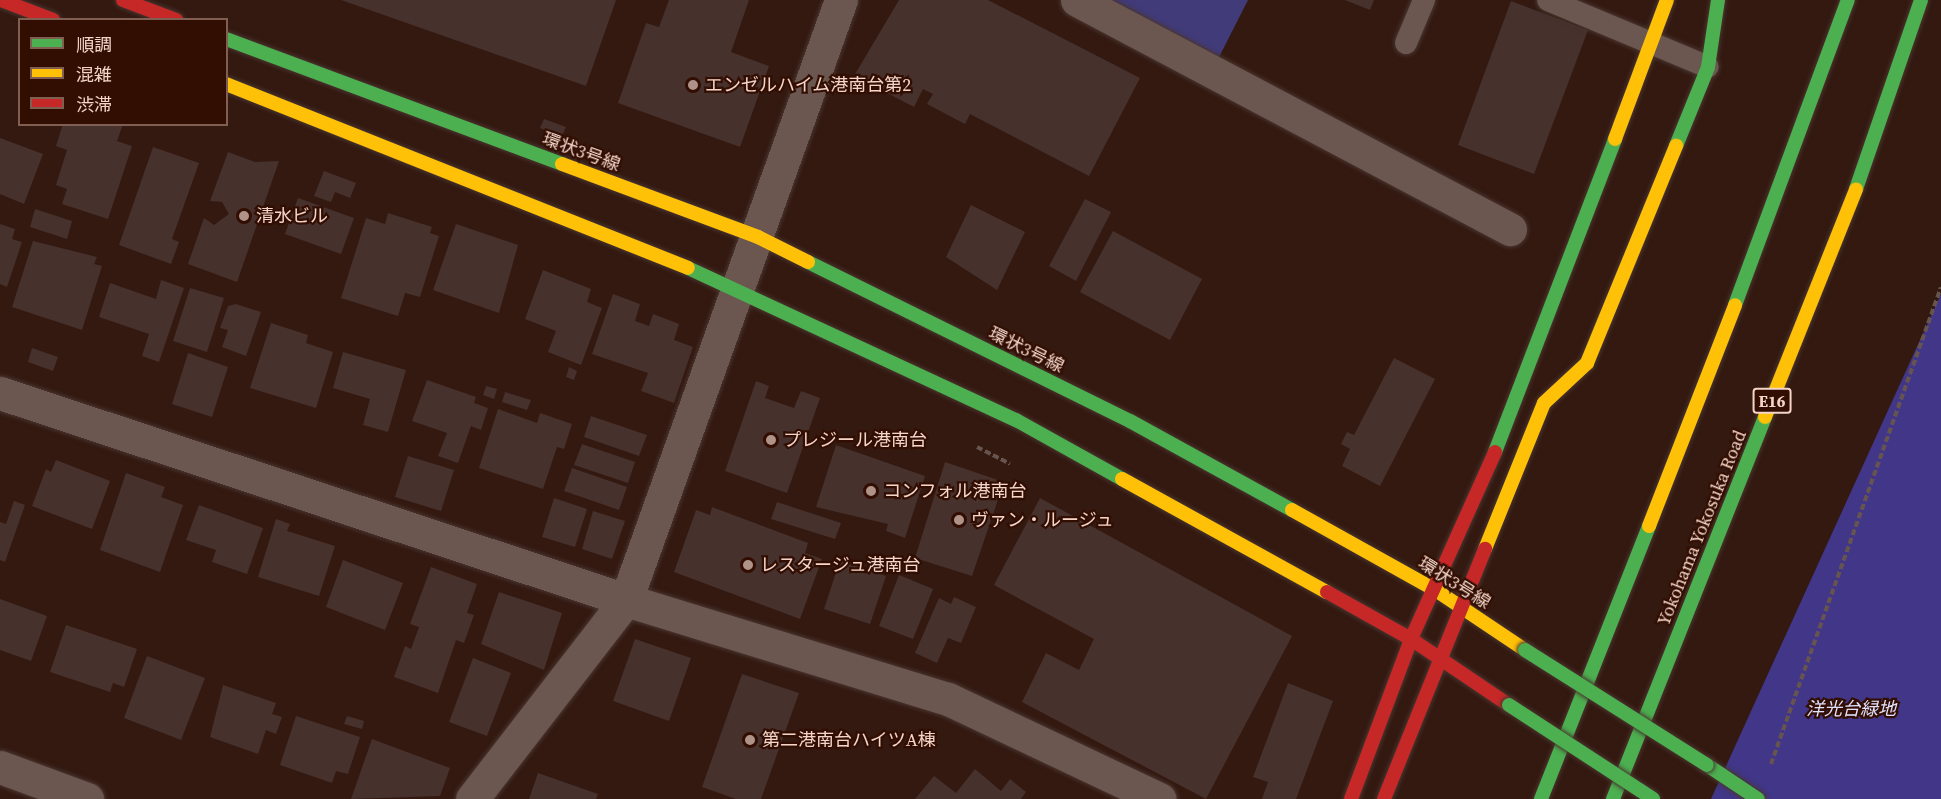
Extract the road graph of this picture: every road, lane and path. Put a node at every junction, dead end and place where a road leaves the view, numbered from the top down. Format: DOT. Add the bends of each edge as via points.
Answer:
graph roads {
  1 [pos="1,0"];
  2 [pos="123,0"];
  3 [pos="841,0"];
  4 [pos="1077,0"];
  5 [pos="1424,0"];
  6 [pos="1548,0"];
  7 [pos="1667,0"];
  8 [pos="1718,0"];
  9 [pos="1848,0"];
  10 [pos="1921,0"];
  11 [pos="48,18"];
  12 [pos="171,18"];
  13 [pos="1649,39"];
  14 [pos="228,40"];
  15 [pos="1406,43"];
  16 [pos="1708,66"];
  17 [pos="228,85"];
  18 [pos="1510,229"];
  19 [pos="758,237"];
  20 [pos="1941,287"];
  21 [pos="737,288"];
  22 [pos="0,393"];
  23 [pos="970,444"];
  24 [pos="1013,465"];
  25 [pos="1437,591"];
  26 [pos="626,600"];
  27 [pos="1461,607"];
  28 [pos="1411,639"];
  29 [pos="1438,658"];
  30 [pos="0,767"];
  31 [pos="1770,768"];
  32 [pos="87,799"];
  33 [pos="472,799"];
  34 [pos="1160,799"];
  35 [pos="1351,799"];
  36 [pos="1384,799"];
  37 [pos="1541,799"];
  38 [pos="1613,799"];
  39 [pos="1653,799"];
  40 [pos="1758,799"];
  1 -- 11 [label="main road"];
  2 -- 12 [label="main road"];
  3 -- 19 [label="street"];
  4 -- 18 [label="street"];
  5 -- 15 [label="lane"];
  6 -- 13 [label="lane"];
  7 -- 13 [label="main road"];
  8 -- 16 [label="main road"];
  9 -- 37 [label="main road" via="1712,368"];
  10 -- 38 [label="main road, Yokohama Yokosuka Road / E16" via="1872,147"];
  13 -- 16 [label="lane"];
  13 -- 25 [label="main road" via="1520,393"];
  14 -- 19 [label="main road, 環状3号線"];
  16 -- 27 [label="main road" via="1587,363 1544,404"];
  17 -- 21 [label="main road" via="473,176"];
  19 -- 21 [label="street"];
  19 -- 25 [label="main road, 環状3号線" via="1130,422"];
  20 -- 31 [label="path"];
  21 -- 26 [label="street"];
  21 -- 28 [label="main road" via="1016,420"];
  22 -- 26 [label="street"];
  23 -- 24 [label="path"];
  25 -- 27 [label="main road, 環状3号線"];
  25 -- 28 [label="main road"];
  26 -- 33 [label="street"];
  26 -- 34 [label="street" via="948,699"];
  27 -- 29 [label="main road"];
  27 -- 40 [label="main road, 環状3号線, bridge"];
  28 -- 29 [label="main road"];
  28 -- 35 [label="main road"];
  29 -- 36 [label="main road"];
  29 -- 39 [label="main road, bridge"];
  30 -- 32 [label="street"];
}
